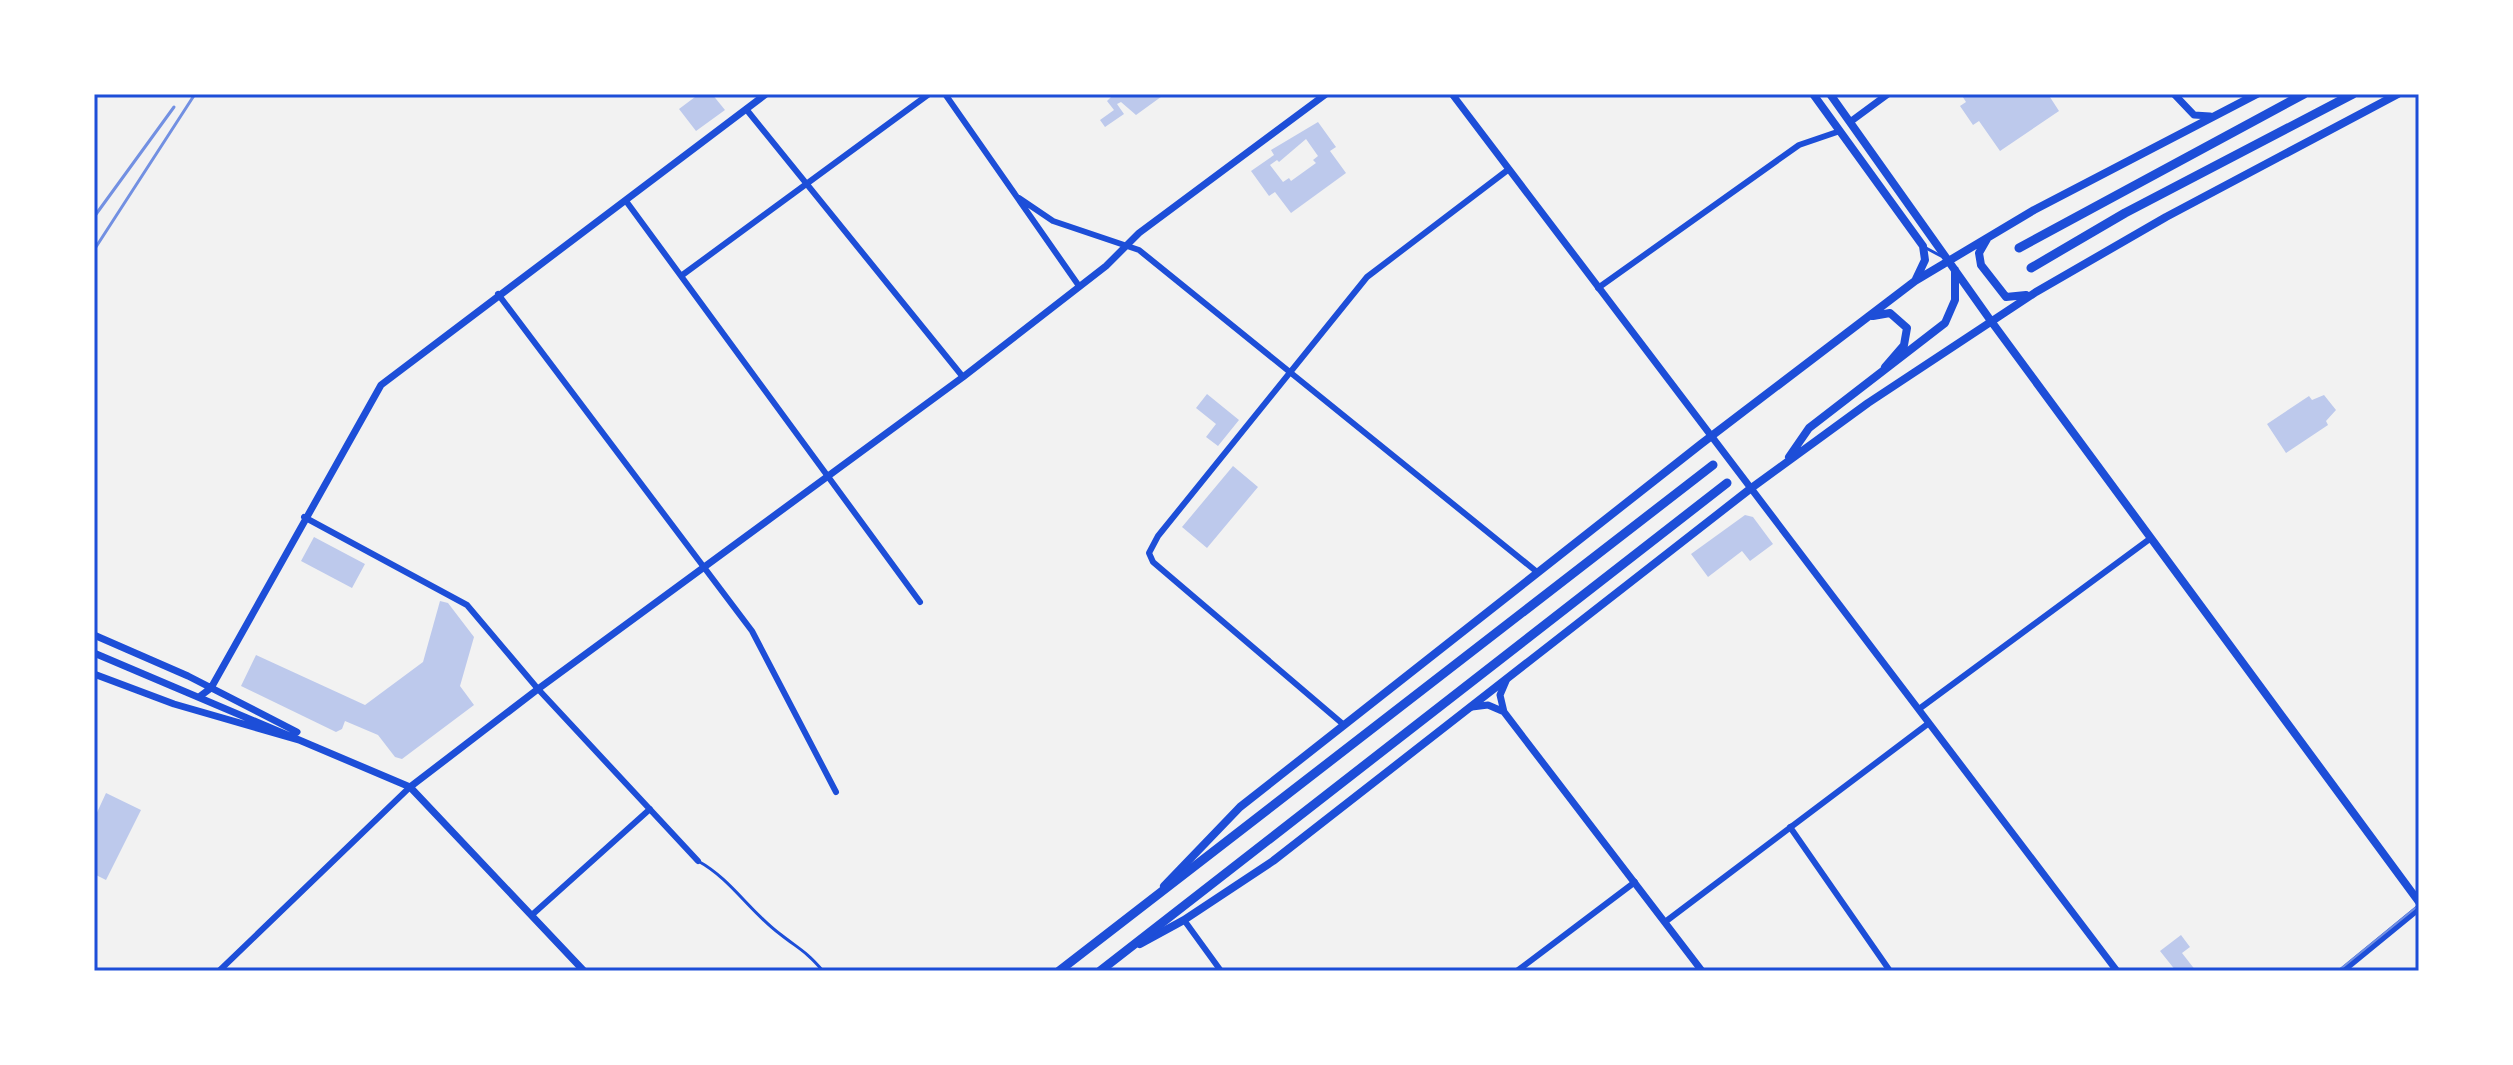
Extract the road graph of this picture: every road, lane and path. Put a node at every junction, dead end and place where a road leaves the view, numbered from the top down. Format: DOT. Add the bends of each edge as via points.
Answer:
graph roads {
  1 [pos="766,94"];
  2 [pos="929,94"];
  3 [pos="945,94"];
  4 [pos="1326,94"];
  5 [pos="1452,94"];
  6 [pos="1813,94"];
  7 [pos="1830,94"];
  8 [pos="1888,94"];
  9 [pos="2174,94"];
  10 [pos="2257,94"];
  11 [pos="2304,94"];
  12 [pos="2353,94"];
  13 [pos="2398,94"];
  14 [pos="746,109"];
  15 [pos="2220,113"];
  16 [pos="1850,122"];
  17 [pos="1840,131"];
  18 [pos="1509,169"];
  19 [pos="806,183"];
  20 [pos="1019,198"];
  21 [pos="626,201"];
  22 [pos="1990,235"];
  23 [pos="1129,244"];
  24 [pos="1923,246"];
  25 [pos="2019,248"];
  26 [pos="1948,260"];
  27 [pos="2031,268"];
  28 [pos="1955,270"];
  29 [pos="681,276"];
  30 [pos="1915,281"];
  31 [pos="1079,286"];
  32 [pos="1598,288"];
  33 [pos="2036,292"];
  34 [pos="498,294"];
  35 [pos="1991,321"];
  36 [pos="1852,328"];
  37 [pos="1291,373"];
  38 [pos="963,377"];
  39 [pos="1876,378"];
  40 [pos="1711,436"];
  41 [pos="1784,464"];
  42 [pos="1713,465"];
  43 [pos="830,475"];
  44 [pos="1727,483"];
  45 [pos="1750,489"];
  46 [pos="304,517"];
  47 [pos="2151,538"];
  48 [pos="704,565"];
  49 [pos="1537,572"];
  50 [pos="920,602"];
  51 [pos="94,635"];
  52 [pos="94,653"];
  53 [pos="94,674"];
  54 [pos="1507,679"];
  55 [pos="211,688"];
  56 [pos="538,689"];
  57 [pos="199,697"];
  58 [pos="1470,708"];
  59 [pos="1919,709"];
  60 [pos="1504,712"];
  61 [pos="1929,723"];
  62 [pos="1344,725"];
  63 [pos="308,741"];
  64 [pos="410,787"];
  65 [pos="836,792"];
  66 [pos="650,809"];
  67 [pos="1790,827"];
  68 [pos="698,861"];
  69 [pos="1635,882"];
  70 [pos="1153,898"];
  71 [pos="2419,905"];
  72 [pos="533,914"];
  73 [pos="1184,920"];
  74 [pos="1665,922"];
  75 [pos="1129,950"];
  76 [pos="219,971"];
  77 [pos="584,971"];
  78 [pos="823,971"];
  79 [pos="1059,971"];
  80 [pos="1100,971"];
  81 [pos="1221,971"];
  82 [pos="1517,971"];
  83 [pos="1702,971"];
  84 [pos="1890,971"];
  85 [pos="2117,971"];
  86 [pos="2342,971"];
  1 -- 14 [label="street"];
  2 -- 19 [label="street"];
  3 -- 20 [label="street"];
  4 -- 23 [label="street"];
  5 -- 18 [label="street"];
  6 -- 17 [label="main road"];
  7 -- 16 [label="main road"];
  8 -- 16 [label="street"];
  9 -- 15 [label="street" via="2194,115"];
  10 -- 15 [label="main road"];
  11 -- 25 [label="main road"];
  12 -- 27 [label="main road"];
  13 -- 33 [label="main road"];
  14 -- 19 [label="street"];
  14 -- 21 [label="street"];
  15 -- 22 [label="main road"];
  16 -- 26 [label="main road"];
  17 -- 24 [label="main road"];
  17 -- 32 [label="street" via="1799,145"];
  18 -- 32 [label="street"];
  18 -- 37 [label="street" via="1367,277"];
  19 -- 29 [label="street"];
  19 -- 38 [label="street"];
  20 -- 23 [label="street" via="1053,221"];
  20 -- 31 [label="street"];
  21 -- 29 [label="street"];
  21 -- 34 [label="street"];
  22 -- 26 [label="main road"];
  22 -- 33 [label="main road" via="1980,260 2001,293 2011,299"];
  23 -- 31 [label="street"];
  23 -- 37 [label="street"];
  24 -- 26 [label="lane"];
  24 -- 30 [label="main road" via="1925,260"];
  26 -- 28 [label="main road"];
  26 -- 30 [label="main road"];
  28 -- 35 [label="main road"];
  28 -- 39 [label="main road" via="1955,300 1945,323"];
  29 -- 43 [label="street"];
  30 -- 36 [label="main road"];
  31 -- 38 [label="street"];
  32 -- 40 [label="street"];
  33 -- 35 [label="main road"];
  34 -- 46 [label="street" via="381,385"];
  34 -- 48 [label="street"];
  35 -- 41 [label="main road"];
  35 -- 47 [label="main road"];
  36 -- 39 [label="main road" via="1879,313 1904,322 1904,345"];
  36 -- 40 [label="main road"];
  37 -- 49 [label="street"];
  37 -- 62 [label="street" via="1158,536 1150,557"];
  38 -- 43 [label="street"];
  39 -- 41 [label="main road" via="1809,428"];
  40 -- 45 [label="street"];
  40 -- 49 [label="main road"];
  41 -- 45 [label="main road"];
  42 -- 70 [label="main road"];
  43 -- 48 [label="street"];
  43 -- 50 [label="street"];
  44 -- 75 [label="main road"];
  45 -- 54 [label="main road"];
  45 -- 59 [label="street"];
  46 -- 55 [label="street"];
  46 -- 56 [label="street" via="456,596"];
  47 -- 59 [label="street"];
  47 -- 71 [label="main road"];
  48 -- 56 [label="street"];
  48 -- 65 [label="street" via="752,631"];
  49 -- 62 [label="main road"];
  51 -- 55 [label="street"];
  52 -- 57 [label="street"];
  53 -- 63 [label="street" via="279,737"];
  54 -- 58 [label="main road"];
  54 -- 60 [label="street" via="1500,695"];
  55 -- 57 [label="street"];
  55 -- 63 [label="street"];
  56 -- 64 [label="street"];
  56 -- 66 [label="street"];
  57 -- 63 [label="street"];
  58 -- 60 [label="street" via="1488,705"];
  58 -- 73 [label="main road" via="1273,861"];
  59 -- 61 [label="street"];
  60 -- 69 [label="street"];
  61 -- 67 [label="street"];
  61 -- 85 [label="street"];
  62 -- 70 [label="main road" via="1227,819"];
  63 -- 64 [label="street"];
  64 -- 72 [label="street"];
  64 -- 76 [label="street"];
  66 -- 68 [label="street"];
  66 -- 72 [label="street"];
  67 -- 74 [label="street"];
  67 -- 84 [label="street"];
  68 -- 78 [label="lane" via="780,934 800,945"];
  69 -- 74 [label="street"];
  69 -- 82 [label="street"];
  70 -- 79 [label="main road"];
  71 -- 86 [label="street"];
  72 -- 77 [label="street"];
  73 -- 75 [label="main road"];
  73 -- 81 [label="street"];
  74 -- 83 [label="street"];
  75 -- 80 [label="main road"];
}
